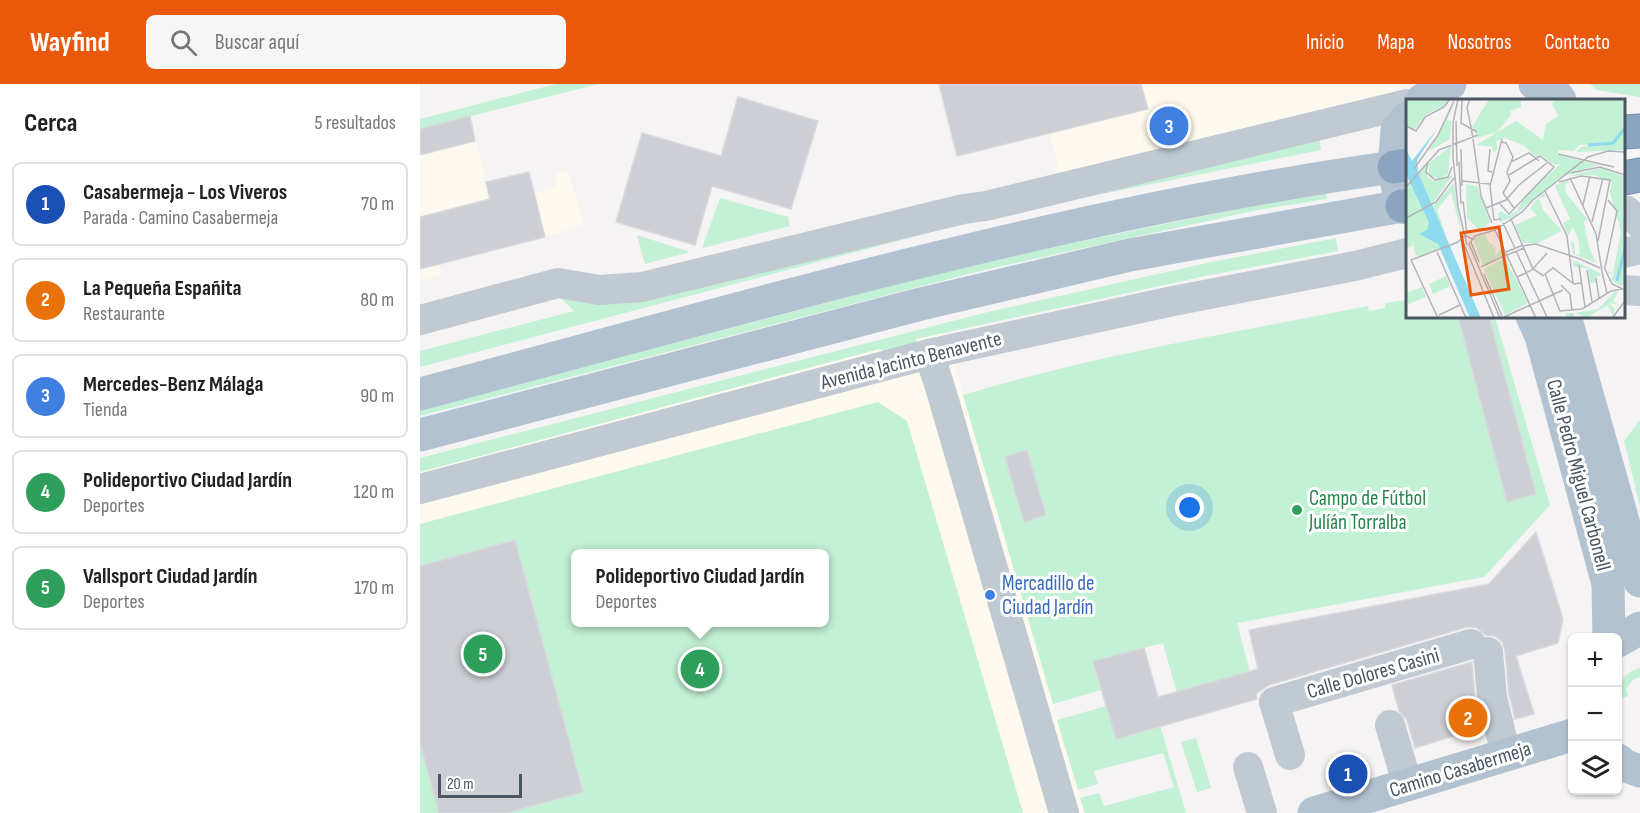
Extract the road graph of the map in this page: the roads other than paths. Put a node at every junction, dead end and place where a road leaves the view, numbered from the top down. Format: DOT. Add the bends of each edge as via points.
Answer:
graph roads {
  1 [pos="1429,84"];
  2 [pos="1450,84"];
  3 [pos="1535,84"];
  4 [pos="1422,99"];
  5 [pos="1423,99"];
  6 [pos="1559,99"];
  7 [pos="1406,104"];
  8 [pos="1406,118"];
  9 [pos="1640,131"];
  10 [pos="1625,132"];
  11 [pos="1401,166"];
  12 [pos="1640,175"];
  13 [pos="1625,178"];
  14 [pos="1406,208"];
  15 [pos="1640,249"];
  16 [pos="1406,253"];
  17 [pos="1625,253"];
  18 [pos="1625,290"];
  19 [pos="1640,291"];
  20 [pos="1533,318"];
  21 [pos="1566,318"];
  22 [pos="420,320"];
  23 [pos="929,354"];
  24 [pos="420,394"];
  25 [pos="420,435"];
  26 [pos="420,489"];
  27 [pos="1640,581"];
  28 [pos="1640,628"];
  29 [pos="1608,633"];
  30 [pos="1622,638"];
  31 [pos="1390,725"];
  32 [pos="1568,736"];
  33 [pos="1290,755"];
  34 [pos="1506,755"];
  35 [pos="1622,764"];
  36 [pos="1248,767"];
  37 [pos="1640,771"];
  38 [pos="1408,786"];
  39 [pos="1065,813"];
  40 [pos="1262,813"];
  41 [pos="1314,813"];
  1 -- 4 [label="main road"];
  2 -- 5 [label="main road"];
  3 -- 6 [label="main road"];
  7 -- 22 [label="street" via="642,286 599,290 558,283"];
  8 -- 11 [label="main road" via="1397,130"];
  9 -- 10 [label="highway"];
  11 -- 14 [label="main road"];
  11 -- 24 [label="main road" via="1124,215 908,265"];
  12 -- 13 [label="highway"];
  14 -- 25 [label="main road" via="1130,255 1025,279"];
  15 -- 17 [label="street"];
  16 -- 23 [label="street, Avenida Jacinto Benavente"];
  18 -- 19 [label="street"];
  20 -- 29 [label="main road, Calle Pedro Miguel Carbonell" via="1608,584"];
  21 -- 27 [label="main road, Calle Pedro Miguel Carbonell"];
  23 -- 26 [label="street, Avenida Jacinto Benavente"];
  23 -- 39 [label="street"];
  28 -- 30 [label="main road"];
  31 -- 38 [label="street"];
  32 -- 34 [label="main road, Camino Casabermeja"];
  33 -- 34 [label="street, Calle Dolores Casini" via="1275,702 1480,648"];
  34 -- 38 [label="main road, Camino Casabermeja"];
  35 -- 37 [label="main road"];
  36 -- 40 [label="street"];
  38 -- 41 [label="main road, Camino Casabermeja"];
}
